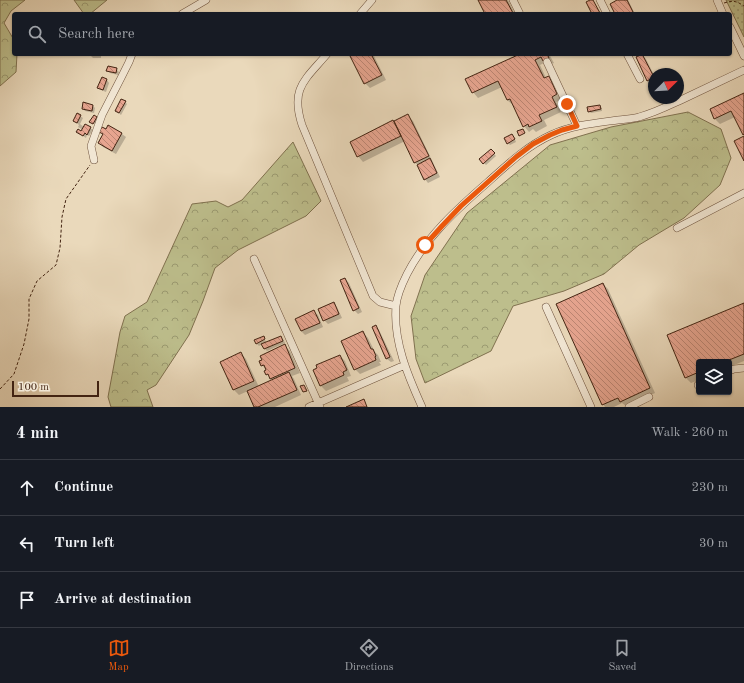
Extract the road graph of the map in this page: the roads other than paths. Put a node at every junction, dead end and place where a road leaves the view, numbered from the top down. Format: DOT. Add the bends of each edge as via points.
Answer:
graph roads {
  1 [pos="206,0"];
  2 [pos="372,0"];
  3 [pos="513,0"];
  4 [pos="601,0"];
  5 [pos="718,3"];
  6 [pos="185,12"];
  7 [pos="362,12"];
  8 [pos="519,12"];
  9 [pos="606,12"];
  10 [pos="723,12"];
  11 [pos="732,31"];
  12 [pos="131,56"];
  13 [pos="325,56"];
  14 [pos="628,56"];
  15 [pos="744,56"];
  16 [pos="547,62"];
  17 [pos="744,70"];
  18 [pos="640,79"];
  19 [pos="577,126"];
  20 [pos="94,160"];
  21 [pos="744,193"];
  22 [pos="676,228"];
  23 [pos="254,259"];
  24 [pos="396,306"];
  25 [pos="546,307"];
  26 [pos="405,365"];
  27 [pos="744,368"];
  28 [pos="732,370"];
  29 [pos="649,397"];
  30 [pos="319,405"];
  31 [pos="309,407"];
  32 [pos="422,407"];
  33 [pos="591,407"];
  34 [pos="629,407"];
  1 -- 6 [label="street"];
  2 -- 7 [label="street"];
  3 -- 8 [label="street"];
  4 -- 9 [label="street"];
  5 -- 10 [label="street"];
  11 -- 15 [label="street"];
  12 -- 20 [label="street" via="102,115 91,146"];
  13 -- 24 [label="street" via="302,84 297,107 299,115 374,296 380,302"];
  14 -- 18 [label="street"];
  16 -- 19 [label="street"];
  17 -- 19 [label="street" via="638,117"];
  19 -- 24 [label="street" via="533,144 461,206 425,245 403,282"];
  21 -- 22 [label="street"];
  23 -- 30 [label="street"];
  24 -- 26 [label="street" via="397,333"];
  25 -- 33 [label="street"];
  26 -- 30 [label="street"];
  26 -- 32 [label="street"];
  27 -- 28 [label="street"];
  29 -- 34 [label="street"];
  30 -- 31 [label="street"];
}
